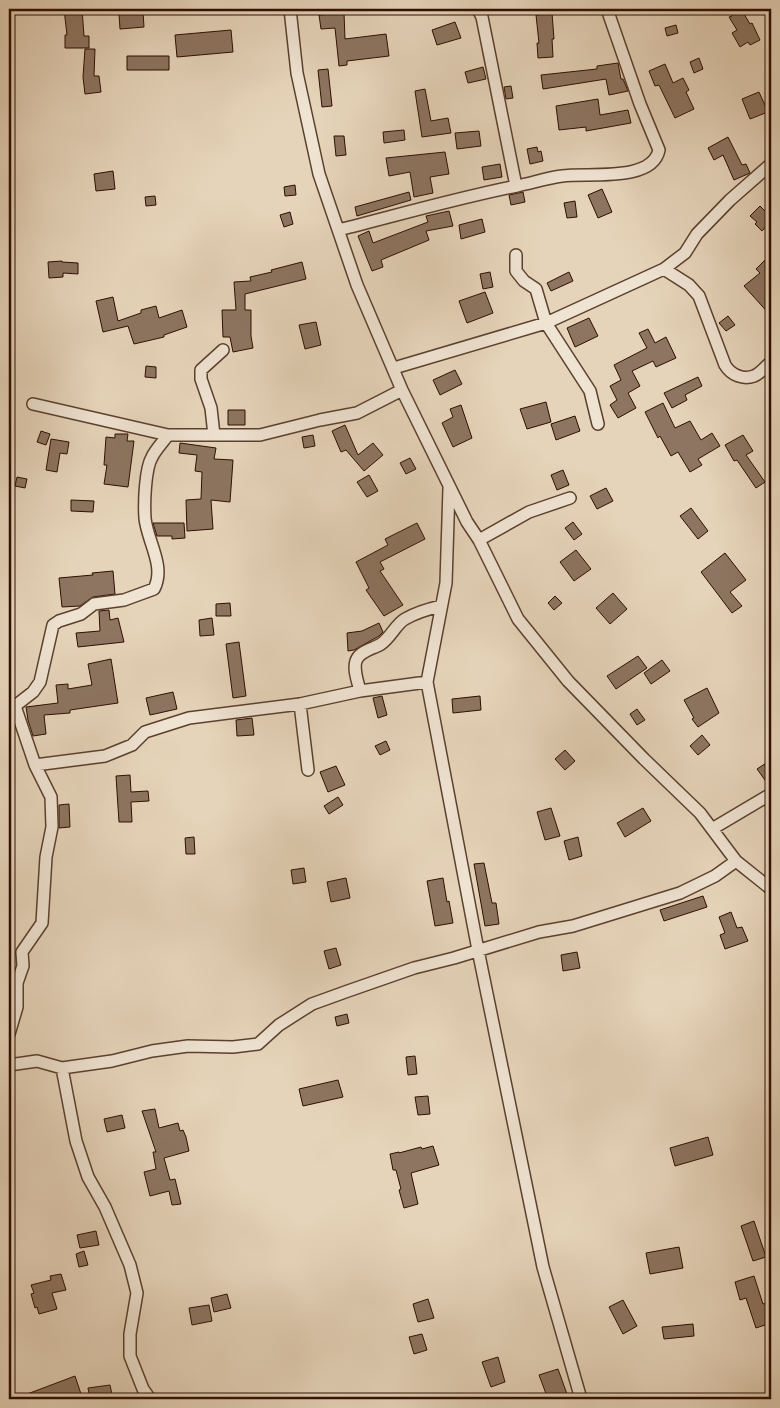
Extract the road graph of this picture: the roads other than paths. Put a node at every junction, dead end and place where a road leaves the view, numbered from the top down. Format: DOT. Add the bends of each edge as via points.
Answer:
graph roads {
  1 [pos="290,9"];
  2 [pos="478,9"];
  3 [pos="607,9"];
  4 [pos="771,164"];
  5 [pos="516,186"];
  6 [pos="338,230"];
  7 [pos="516,255"];
  8 [pos="664,269"];
  9 [pos="546,323"];
  10 [pos="223,350"];
  11 [pos="771,362"];
  12 [pos="394,368"];
  13 [pos="402,390"];
  14 [pos="33,404"];
  15 [pos="598,424"];
  16 [pos="168,435"];
  17 [pos="214,435"];
  18 [pos="449,485"];
  19 [pos="570,498"];
  20 [pos="479,540"];
  21 [pos="442,606"];
  22 [pos="427,682"];
  23 [pos="360,691"];
  24 [pos="300,704"];
  25 [pos="35,765"];
  26 [pos="308,770"];
  27 [pos="771,794"];
  28 [pos="712,829"];
  29 [pos="736,861"];
  30 [pos="771,889"];
  31 [pos="478,950"];
  32 [pos="9,1034"];
  33 [pos="9,1065"];
  34 [pos="62,1068"];
  35 [pos="150,1399"];
  36 [pos="581,1399"];
  1 -- 6 [label="street" via="297,74 307,123 319,174"];
  2 -- 5 [label="street"];
  3 -- 5 [label="street" via="659,150 658,156 642,168 628,173 562,176"];
  4 -- 8 [label="street" via="697,234 685,253"];
  5 -- 6 [label="street"];
  6 -- 12 [label="street" via="357,285"];
  7 -- 9 [label="street" via="516,270 536,289"];
  8 -- 9 [label="street"];
  8 -- 11 [label="street" via="689,285 699,296 728,371 740,377 756,376"];
  9 -- 12 [label="street"];
  9 -- 15 [label="street" via="590,391"];
  10 -- 17 [label="street" via="202,370 201,379 211,408"];
  12 -- 13 [label="street"];
  13 -- 17 [label="street" via="357,413 260,435"];
  13 -- 18 [label="street"];
  14 -- 16 [label="street"];
  16 -- 17 [label="street"];
  16 -- 25 [label="street" via="151,458 145,485 145,518 158,569 157,582 154,589 124,600 94,604 81,614 53,625 40,682 15,706"];
  18 -- 20 [label="street"];
  18 -- 21 [label="street" via="446,583"];
  19 -- 20 [label="street" via="529,512"];
  20 -- 28 [label="street" via="518,619 539,646 568,681 700,813"];
  21 -- 22 [label="street"];
  21 -- 23 [label="street" via="420,611 402,620 391,636 358,656 355,671"];
  22 -- 23 [label="street"];
  22 -- 31 [label="street"];
  23 -- 24 [label="street"];
  24 -- 25 [label="street" via="189,718 145,732 132,745 105,756"];
  24 -- 26 [label="street"];
  25 -- 32 [label="street" via="51,797 52,827 46,856 42,923 22,952 17,1007"];
  27 -- 28 [label="street"];
  28 -- 29 [label="street"];
  29 -- 30 [label="street"];
  29 -- 31 [label="street" via="680,894"];
  31 -- 34 [label="street" via="414,968 312,1004 279,1025 258,1044 188,1046"];
  31 -- 36 [label="street" via="543,1267"];
  33 -- 34 [label="street" via="38,1062"];
  34 -- 35 [label="street" via="76,1141 88,1177 130,1265 137,1293 130,1356"];
}
